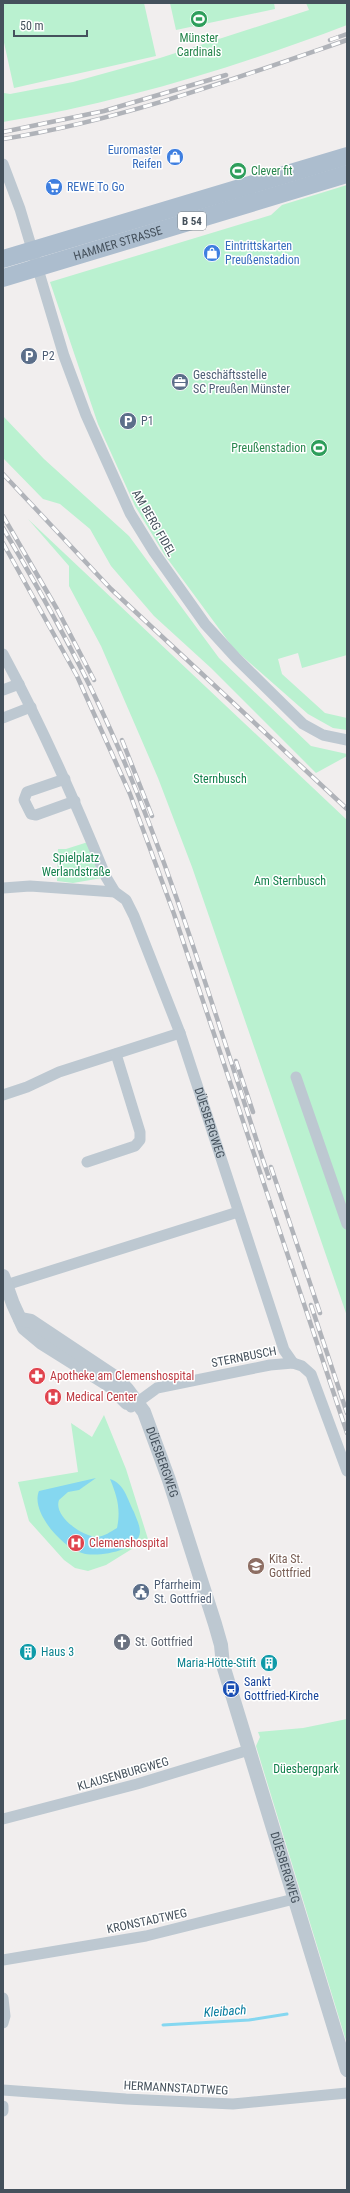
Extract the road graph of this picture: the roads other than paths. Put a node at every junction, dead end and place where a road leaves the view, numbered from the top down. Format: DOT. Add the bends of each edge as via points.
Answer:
graph roads {
  1 [pos="347,156"];
  2 [pos="3,164"];
  3 [pos="347,174"];
  4 [pos="32,251"];
  5 [pos="3,259"];
  6 [pos="36,268"];
  7 [pos="3,278"];
  8 [pos="3,654"];
  9 [pos="19,684"];
  10 [pos="3,690"];
  11 [pos="31,707"];
  12 [pos="3,718"];
  13 [pos="347,740"];
  14 [pos="65,779"];
  15 [pos="75,801"];
  16 [pos="3,888"];
  17 [pos="115,892"];
  18 [pos="180,1033"];
  19 [pos="116,1054"];
  20 [pos="296,1077"];
  21 [pos="3,1095"];
  22 [pos="87,1162"];
  23 [pos="238,1212"];
  24 [pos="347,1224"];
  25 [pos="4,1280"];
  26 [pos="293,1363"];
  27 [pos="134,1405"];
  28 [pos="347,1471"];
  29 [pos="249,1750"];
  30 [pos="3,1819"];
  31 [pos="294,1899"];
  32 [pos="3,1960"];
  33 [pos="3,1998"];
  34 [pos="3,2024"];
  35 [pos="347,2070"];
  36 [pos="3,2090"];
  37 [pos="347,2093"];
  38 [pos="3,2106"];
  39 [pos="3,2111"];
  1 -- 4 [label="main road, HAMMER STRASSE / B 54"];
  2 -- 4 [label="street, AM BERG FIDEL"];
  3 -- 6 [label="main road, HAMMER STRASSE / B 54"];
  4 -- 5 [label="main road, HAMMER STRASSE / B 54"];
  4 -- 6 [label="street, AM BERG FIDEL"];
  6 -- 7 [label="main road, HAMMER STRASSE / B 54"];
  6 -- 13 [label="street, AM BERG FIDEL" via="86,415 130,513 154,552 205,624 254,677 303,724 324,735"];
  8 -- 9 [label="street, DÜESBERGWEG"];
  9 -- 10 [label="street"];
  9 -- 11 [label="street, DÜESBERGWEG"];
  11 -- 12 [label="street"];
  11 -- 14 [label="street, DÜESBERGWEG"];
  14 -- 15 [label="street, DÜESBERGWEG"];
  14 -- 15 [label="street" via="27,792 24,800 27,810 36,815"];
  15 -- 17 [label="street, DÜESBERGWEG" via="106,877"];
  16 -- 17 [label="street" via="30,886"];
  17 -- 18 [label="street, DÜESBERGWEG" via="126,900 134,916"];
  18 -- 19 [label="street"];
  18 -- 23 [label="street, DÜESBERGWEG"];
  19 -- 21 [label="street" via="59,1072 27,1088"];
  19 -- 22 [label="street" via="140,1132 140,1140 135,1146"];
  20 -- 24 [label="street"];
  23 -- 25 [label="street, DÜESBERGWEG"];
  23 -- 26 [label="street, DÜESBERGWEG" via="284,1350"];
  25 -- 27 [label="street, DÜESBERGWEG" via="20,1319 31,1321 115,1377"];
  26 -- 27 [label="street, STERNBUSCH" via="270,1365 157,1388"];
  26 -- 28 [label="street, STERNBUSCH" via="302,1366 311,1374"];
  27 -- 29 [label="street, DÜESBERGWEG" via="148,1421 169,1480 221,1645 223,1666"];
  29 -- 30 [label="street, KLAUSENBURGWEG" via="137,1784"];
  29 -- 31 [label="street, DÜESBERGWEG"];
  31 -- 32 [label="street, KRONSTADTWEG" via="146,1936"];
  31 -- 35 [label="street, DÜESBERGWEG"];
  33 -- 34 [label="street"];
  36 -- 37 [label="street, HERMANNSTADTWEG" via="233,2104"];
  38 -- 39 [label="street"];
}
